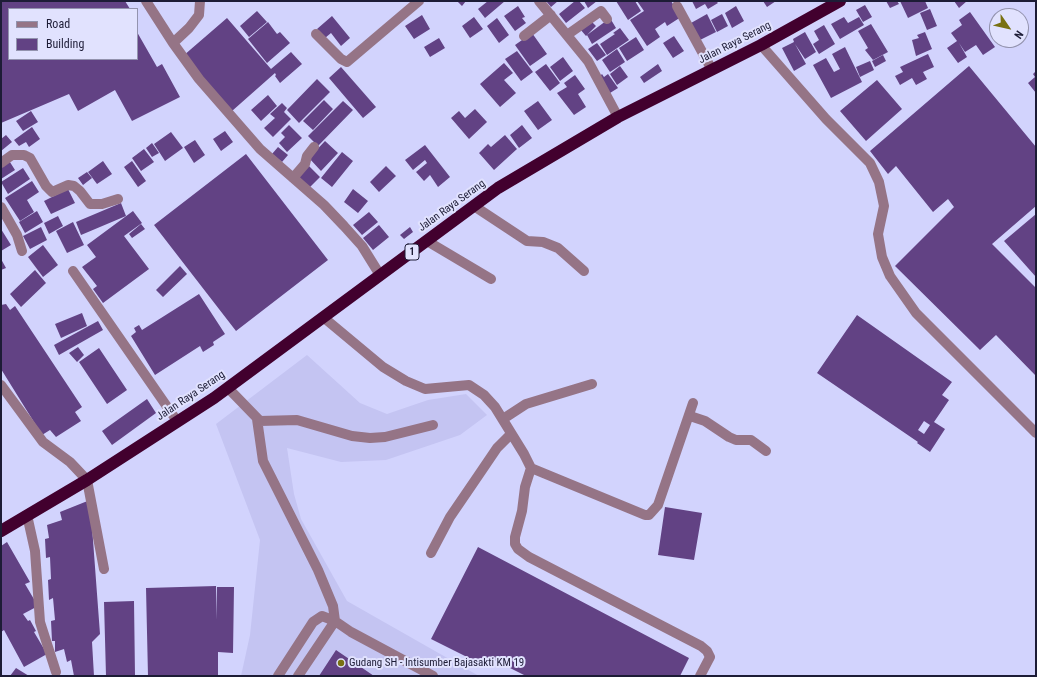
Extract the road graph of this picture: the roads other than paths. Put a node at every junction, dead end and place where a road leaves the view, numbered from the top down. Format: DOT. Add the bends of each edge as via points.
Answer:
graph roads {
  1 [pos="146,1"];
  2 [pos="200,1"];
  3 [pos="419,1"];
  4 [pos="539,1"];
  5 [pos="840,1"];
  6 [pos="677,6"];
  7 [pos="551,15"];
  8 [pos="607,20"];
  9 [pos="316,34"];
  10 [pos="524,36"];
  11 [pos="567,36"];
  12 [pos="173,43"];
  13 [pos="761,45"];
  14 [pos="712,70"];
  15 [pos="618,117"];
  16 [pos="314,147"];
  17 [pos="1,162"];
  18 [pos="293,178"];
  19 [pos="118,199"];
  20 [pos="474,206"];
  21 [pos="1,207"];
  22 [pos="427,241"];
  23 [pos="22,251"];
  24 [pos="73,271"];
  25 [pos="584,271"];
  26 [pos="380,275"];
  27 [pos="490,279"];
  28 [pos="324,317"];
  29 [pos="592,384"];
  30 [pos="1,385"];
  31 [pos="228,388"];
  32 [pos="693,403"];
  33 [pos="690,416"];
  34 [pos="257,419"];
  35 [pos="502,419"];
  36 [pos="177,421"];
  37 [pos="433,425"];
  38 [pos="1036,433"];
  39 [pos="511,434"];
  40 [pos="766,451"];
  41 [pos="531,468"];
  42 [pos="87,480"];
  43 [pos="27,515"];
  44 [pos="1,531"];
  45 [pos="431,553"];
  46 [pos="104,569"];
  47 [pos="335,621"];
  48 [pos="56,672"];
  49 [pos="278,676"];
  50 [pos="298,676"];
  51 [pos="433,676"];
  52 [pos="700,676"];
  1 -- 12 [label="street"];
  2 -- 12 [label="street" via="199,15"];
  3 -- 9 [label="street" via="347,62 341,60"];
  4 -- 7 [label="street"];
  5 -- 13 [label="highway, Jalan Raya Serang / 1"];
  6 -- 14 [label="street"];
  7 -- 10 [label="street"];
  7 -- 11 [label="street"];
  8 -- 11 [label="street" via="601,10"];
  11 -- 15 [label="street" via="588,61"];
  12 -- 18 [label="street" via="199,79 260,149"];
  13 -- 14 [label="highway, Jalan Raya Serang / 1"];
  13 -- 38 [label="street" via="870,163 879,182 884,206 878,234 882,257 890,276 916,313"];
  14 -- 15 [label="highway, Jalan Raya Serang / 1"];
  15 -- 20 [label="highway, Jalan Raya Serang / 1" via="498,188"];
  16 -- 18 [label="street" via="305,164"];
  17 -- 19 [label="street" via="12,155 24,155 30,158 52,192 68,185 80,191 90,204 102,204"];
  18 -- 26 [label="street" via="324,205 362,246"];
  20 -- 22 [label="highway, Jalan Raya Serang / 1"];
  20 -- 25 [label="street" via="527,242 543,242 558,248"];
  21 -- 23 [label="street" via="17,235"];
  22 -- 26 [label="highway, Jalan Raya Serang / 1"];
  22 -- 27 [label="street"];
  24 -- 36 [label="street"];
  26 -- 28 [label="highway, Jalan Raya Serang / 1"];
  28 -- 31 [label="highway, Jalan Raya Serang / 1"];
  28 -- 35 [label="street" via="372,359 406,381 425,389 469,385 484,395"];
  29 -- 35 [label="street" via="526,404"];
  30 -- 42 [label="street" via="43,442 70,462"];
  31 -- 34 [label="street"];
  31 -- 36 [label="highway, Jalan Raya Serang / 1"];
  32 -- 33 [label="street"];
  33 -- 40 [label="street" via="705,421 736,440 750,440"];
  33 -- 41 [label="street" via="658,506 649,515"];
  34 -- 37 [label="street" via="297,420 352,436 370,438 385,437"];
  34 -- 47 [label="street" via="263,461 318,570 333,606"];
  35 -- 39 [label="street"];
  36 -- 42 [label="highway, Jalan Raya Serang / 1"];
  39 -- 41 [label="street"];
  39 -- 45 [label="street" via="497,448 450,517"];
  41 -- 52 [label="street" via="515,537 514,544 518,549 701,646 710,658"];
  42 -- 43 [label="highway, Jalan Raya Serang / 1"];
  42 -- 46 [label="street"];
  43 -- 44 [label="highway, Jalan Raya Serang / 1"];
  43 -- 48 [label="street" via="35,551 40,622"];
  47 -- 49 [label="street" via="322,616 313,622"];
  47 -- 50 [label="street"];
  47 -- 51 [label="street"];
}
